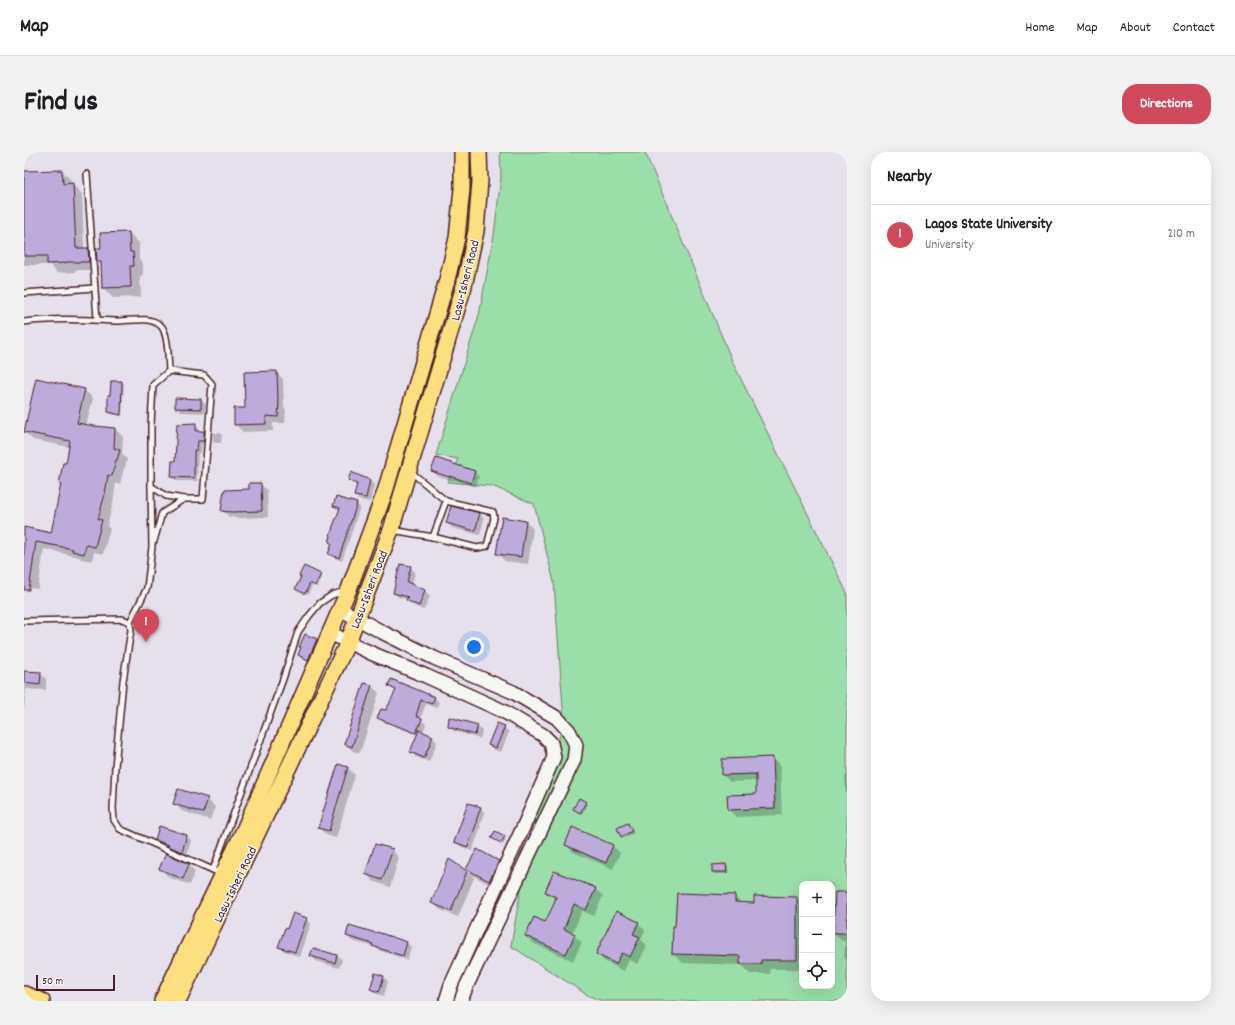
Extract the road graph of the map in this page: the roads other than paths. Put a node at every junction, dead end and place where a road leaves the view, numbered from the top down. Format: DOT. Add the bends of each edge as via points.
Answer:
graph roads {
  1 [pos="462,152"];
  2 [pos="479,152"];
  3 [pos="87,174"];
  4 [pos="95,288"];
  5 [pos="24,293"];
  6 [pos="97,320"];
  7 [pos="24,322"];
  8 [pos="169,371"];
  9 [pos="409,470"];
  10 [pos="151,486"];
  11 [pos="184,499"];
  12 [pos="446,501"];
  13 [pos="391,530"];
  14 [pos="433,537"];
  15 [pos="152,547"];
  16 [pos="349,589"];
  17 [pos="340,609"];
  18 [pos="357,619"];
  19 [pos="24,620"];
  20 [pos="130,622"];
  21 [pos="330,633"];
  22 [pos="348,642"];
  23 [pos="218,872"];
  24 [pos="24,994"];
  25 [pos="42,1001"];
  26 [pos="162,1001"];
  27 [pos="178,1001"];
  28 [pos="446,1001"];
  29 [pos="461,1001"];
  1 -- 16 [label="main road, Lasu-Isheri Road" via="462,190 457,238 447,280 385,492"];
  2 -- 9 [label="main road, Lasu-Isheri Road" via="480,182 476,231 466,278"];
  3 -- 4 [label="lane"];
  4 -- 5 [label="lane"];
  4 -- 6 [label="lane"];
  6 -- 7 [label="lane"];
  6 -- 8 [label="lane" via="143,320 161,325 166,332"];
  8 -- 10 [label="lane" via="153,385"];
  8 -- 11 [label="lane" via="204,375 212,384 203,499"];
  9 -- 12 [label="lane"];
  9 -- 13 [label="main road, Lasu-Isheri Road"];
  10 -- 11 [label="lane" via="166,496"];
  10 -- 15 [label="lane"];
  11 -- 15 [label="lane" via="162,513"];
  12 -- 14 [label="lane"];
  12 -- 14 [label="lane" via="492,512 494,518 487,546 477,548"];
  13 -- 14 [label="lane"];
  13 -- 18 [label="main road, Lasu-Isheri Road"];
  15 -- 20 [label="lane" via="147,588"];
  16 -- 17 [label="main road, Lasu-Isheri Road"];
  16 -- 23 [label="lane" via="320,603 298,632"];
  17 -- 18 [label="main road"];
  17 -- 21 [label="main road, Lasu-Isheri Road"];
  18 -- 22 [label="main road, Lasu-Isheri Road"];
  18 -- 29 [label="main road" via="434,658 513,692 557,718 569,731 576,745 574,760"];
  19 -- 20 [label="lane" via="122,619"];
  20 -- 23 [label="lane" via="115,767 114,820 120,829"];
  21 -- 22 [label="main road"];
  21 -- 23 [label="main road, Lasu-Isheri Road" via="244,830"];
  22 -- 27 [label="main road, Lasu-Isheri Road"];
  22 -- 28 [label="main road" via="503,711 543,735 551,744 554,757"];
  23 -- 26 [label="main road, Lasu-Isheri Road"];
  24 -- 25 [label="main road"];
}
